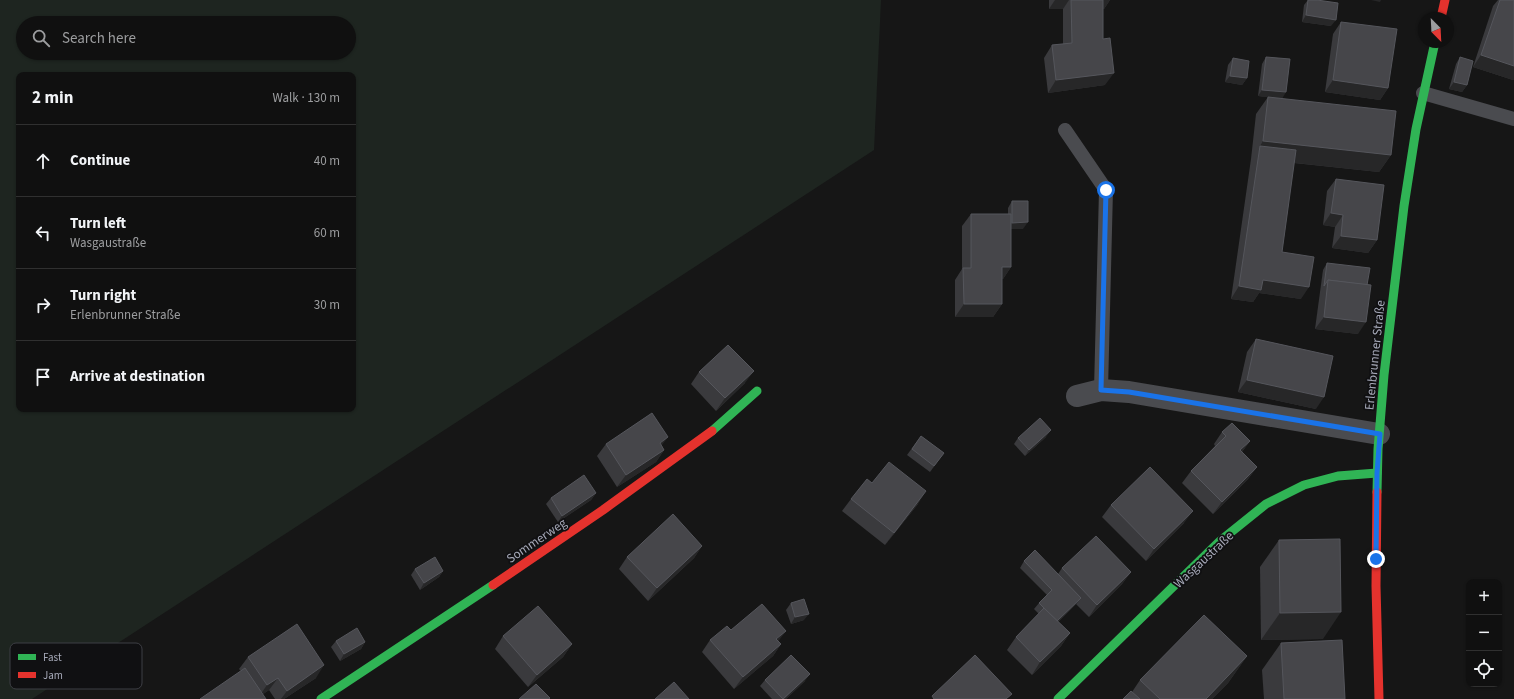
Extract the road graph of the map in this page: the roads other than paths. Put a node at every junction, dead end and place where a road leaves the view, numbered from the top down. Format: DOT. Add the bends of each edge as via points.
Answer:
graph roads {
  1 [pos="1445,0"];
  2 [pos="1442,12"];
  3 [pos="1434,48"];
  4 [pos="1423,93"];
  5 [pos="1514,119"];
  6 [pos="1065,130"];
  7 [pos="1101,390"];
  8 [pos="757,391"];
  9 [pos="1077,396"];
  10 [pos="1380,434"];
  11 [pos="1377,473"];
  12 [pos="321,699"];
  13 [pos="1058,699"];
  14 [pos="1379,699"];
  1 -- 2 [label="street"];
  3 -- 4 [label="street, Erlenbrunner Straße"];
  4 -- 5 [label="lane" via="1492,119"];
  4 -- 10 [label="street, Erlenbrunner Straße" via="1406,182 1389,324"];
  6 -- 7 [label="lane" via="1106,190"];
  7 -- 9 [label="street"];
  7 -- 10 [label="street" via="1129,392"];
  8 -- 12 [label="street, Sommerweg" via="702,438 603,510"];
  10 -- 11 [label="street, Erlenbrunner Straße"];
  11 -- 13 [label="street, Wasgaustraße" via="1338,476 1304,485 1266,504 1220,541"];
  11 -- 14 [label="street, Erlenbrunner Straße"];
}
